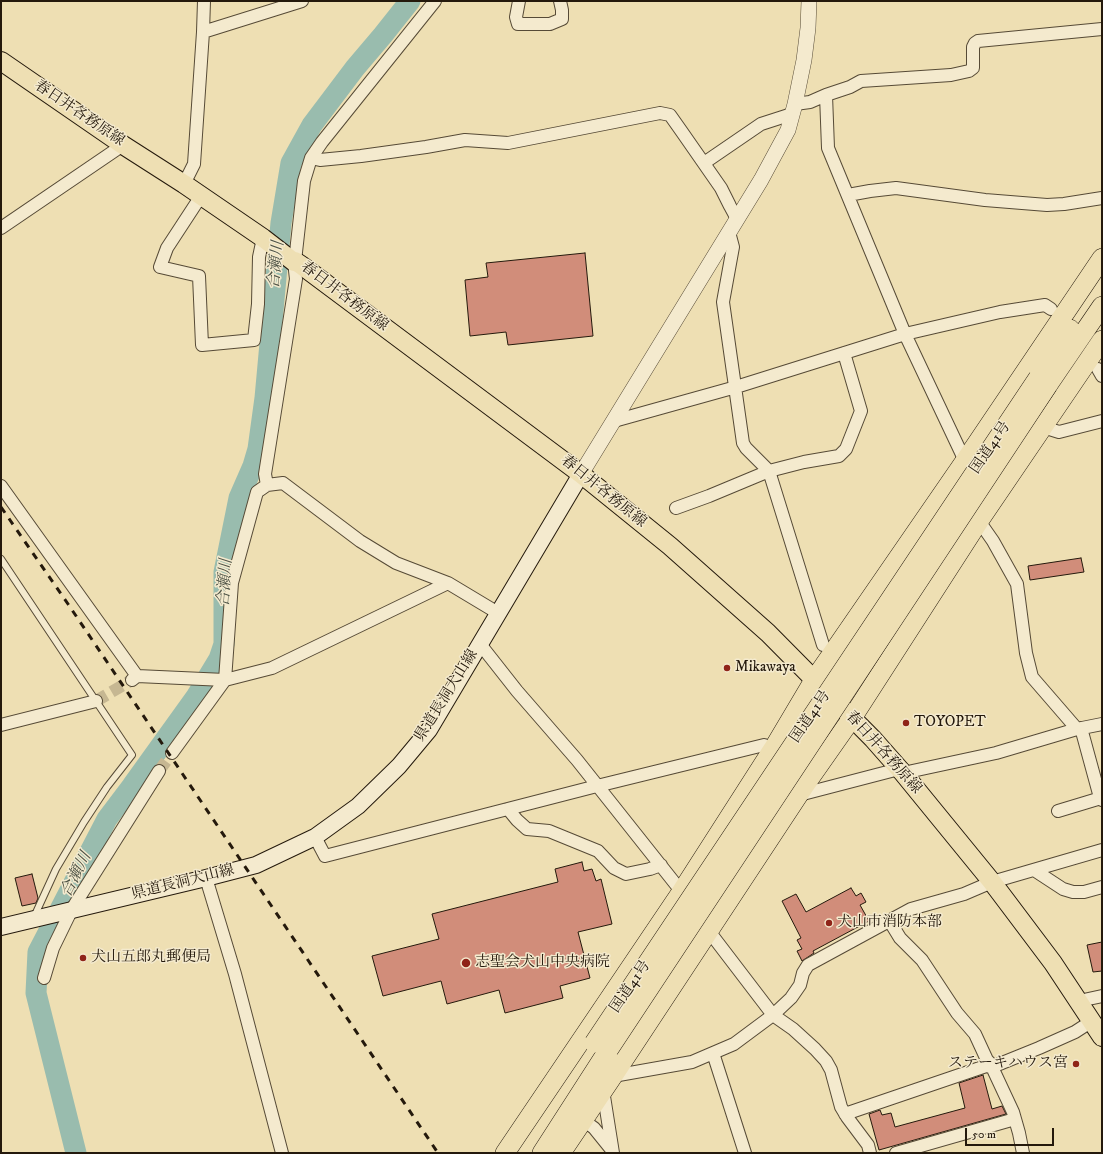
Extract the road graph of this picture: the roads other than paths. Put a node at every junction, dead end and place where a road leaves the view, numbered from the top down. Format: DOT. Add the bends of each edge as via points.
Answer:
graph roads {
  1 [pos="204,1"];
  2 [pos="302,1"];
  3 [pos="435,1"];
  4 [pos="519,1"];
  5 [pos="560,1"];
  6 [pos="809,1"];
  7 [pos="1102,29"];
  8 [pos="203,32"];
  9 [pos="1,61"];
  10 [pos="826,95"];
  11 [pos="794,109"];
  12 [pos="123,145"];
  13 [pos="311,158"];
  14 [pos="704,163"];
  15 [pos="184,184"];
  16 [pos="848,195"];
  17 [pos="201,196"];
  18 [pos="1102,198"];
  19 [pos="737,219"];
  20 [pos="1,228"];
  21 [pos="730,232"];
  22 [pos="263,238"];
  23 [pos="1102,258"];
  24 [pos="295,262"];
  25 [pos="1102,282"];
  26 [pos="1102,306"];
  27 [pos="1051,309"];
  28 [pos="905,334"];
  29 [pos="1102,340"];
  30 [pos="844,353"];
  31 [pos="1043,382"];
  32 [pos="736,387"];
  33 [pos="1102,421"];
  34 [pos="614,422"];
  35 [pos="1043,427"];
  36 [pos="965,461"];
  37 [pos="769,471"];
  38 [pos="581,474"];
  39 [pos="267,485"];
  40 [pos="1,486"];
  41 [pos="676,508"];
  42 [pos="979,521"];
  43 [pos="1,558"];
  44 [pos="448,584"];
  45 [pos="498,613"];
  46 [pos="480,644"];
  47 [pos="823,644"];
  48 [pos="225,680"];
  49 [pos="814,680"];
  50 [pos="96,701"];
  51 [pos="852,718"];
  52 [pos="1,724"];
  53 [pos="1102,724"];
  54 [pos="1079,728"];
  55 [pos="773,749"];
  56 [pos="172,753"];
  57 [pos="158,771"];
  58 [pos="901,771"];
  59 [pos="597,786"];
  60 [pos="799,795"];
  61 [pos="1101,799"];
  62 [pos="508,809"];
  63 [pos="1058,811"];
  64 [pos="315,837"];
  65 [pos="1102,850"];
  66 [pos="661,866"];
  67 [pos="1034,870"];
  68 [pos="206,878"];
  69 [pos="992,882"];
  70 [pos="1101,890"];
  71 [pos="682,891"];
  72 [pos="72,909"];
  73 [pos="33,919"];
  74 [pos="889,920"];
  75 [pos="1,927"];
  76 [pos="709,932"];
  77 [pos="44,978"];
  78 [pos="1102,996"];
  79 [pos="1078,1001"];
  80 [pos="773,1015"];
  81 [pos="1092,1021"];
  82 [pos="1102,1037"];
  83 [pos="602,1046"];
  84 [pos="712,1053"];
  85 [pos="991,1067"];
  86 [pos="608,1083"];
  87 [pos="845,1114"];
  88 [pos="1015,1119"];
  89 [pos="583,1120"];
  90 [pos="612,1151"];
  91 [pos="282,1153"];
  92 [pos="505,1153"];
  93 [pos="521,1153"];
  94 [pos="542,1153"];
  95 [pos="560,1153"];
  96 [pos="745,1153"];
  97 [pos="870,1153"];
  98 [pos="896,1153"];
  99 [pos="1023,1153"];
  1 -- 8 [label="street"];
  2 -- 8 [label="street"];
  3 -- 13 [label="street"];
  4 -- 5 [label="street" via="516,17 518,24 550,24 562,19"];
  6 -- 11 [label="street" via="804,60"];
  7 -- 10 [label="street" via="978,41 973,47 973,68 969,71 951,75 861,81"];
  8 -- 15 [label="street" via="194,164"];
  9 -- 12 [label="main road, 春日井各務原線"];
  10 -- 11 [label="street"];
  10 -- 16 [label="street" via="828,148"];
  11 -- 14 [label="street" via="760,124"];
  11 -- 19 [label="street" via="788,130 762,180"];
  12 -- 15 [label="main road, 春日井各務原線"];
  12 -- 20 [label="street"];
  13 -- 14 [label="street" via="320,160 360,156 465,140 508,143 660,113 670,115"];
  13 -- 24 [label="street" via="304,181"];
  14 -- 19 [label="street"];
  15 -- 17 [label="main road, 春日井各務原線"];
  16 -- 18 [label="street" via="896,188 1047,205"];
  16 -- 28 [label="street"];
  17 -- 22 [label="main road, 春日井各務原線"];
  17 -- 22 [label="street" via="167,248 160,267 199,276 202,345 254,340 259,257"];
  19 -- 21 [label="street"];
  21 -- 32 [label="street" via="733,247 723,302"];
  21 -- 34 [label="street"];
  22 -- 24 [label="main road, 春日井各務原線"];
  23 -- 36 [label="highway"];
  24 -- 38 [label="main road, 春日井各務原線"];
  24 -- 39 [label="street" via="296,280 265,474"];
  25 -- 31 [label="highway, 国道41号"];
  26 -- 31 [label="highway, 国道41号"];
  27 -- 28 [label="street" via="1045,305 1000,312"];
  28 -- 30 [label="street"];
  28 -- 36 [label="street"];
  29 -- 35 [label="highway"];
  30 -- 32 [label="street"];
  30 -- 37 [label="street" via="861,412 846,449 839,456"];
  31 -- 83 [label="highway, 国道41号, bridge"];
  32 -- 34 [label="street"];
  32 -- 37 [label="street" via="743,443"];
  33 -- 35 [label="street" via="1059,432"];
  34 -- 38 [label="street"];
  35 -- 42 [label="highway"];
  36 -- 49 [label="highway"];
  37 -- 41 [label="street"];
  37 -- 47 [label="street"];
  38 -- 45 [label="main road, 県道長洞犬山線"];
  38 -- 49 [label="main road, 春日井各務原線" via="676,551 768,633"];
  39 -- 44 [label="street" via="283,483 366,544 396,562"];
  39 -- 48 [label="street" via="257,492 232,583"];
  40 -- 48 [label="street" via="134,678"];
  42 -- 51 [label="highway"];
  42 -- 54 [label="street" via="1017,584 1026,653 1032,677"];
  43 -- 50 [label="lane"];
  44 -- 45 [label="street"];
  44 -- 48 [label="street" via="272,668"];
  45 -- 46 [label="main road, 県道長洞犬山線"];
  46 -- 59 [label="street"];
  46 -- 64 [label="main road, 県道長洞犬山線" via="429,730 358,806"];
  48 -- 56 [label="street"];
  49 -- 51 [label="main road, 春日井各務原線"];
  49 -- 55 [label="highway"];
  50 -- 52 [label="street"];
  50 -- 73 [label="lane" via="132,756 80,829 56,869"];
  51 -- 58 [label="main road, 春日井各務原線"];
  51 -- 60 [label="highway"];
  53 -- 54 [label="street"];
  54 -- 58 [label="street" via="996,753"];
  54 -- 61 [label="street"];
  55 -- 59 [label="street" via="764,745"];
  55 -- 71 [label="highway"];
  57 -- 72 [label="street"];
  58 -- 60 [label="street"];
  58 -- 69 [label="main road, 春日井各務原線"];
  59 -- 62 [label="street"];
  59 -- 66 [label="street"];
  60 -- 76 [label="highway"];
  61 -- 63 [label="street"];
  62 -- 64 [label="street" via="325,856"];
  62 -- 66 [label="street" via="527,829 549,831 598,851 614,868 626,874"];
  64 -- 68 [label="main road, 県道長洞犬山線" via="256,865"];
  65 -- 67 [label="street"];
  66 -- 71 [label="street"];
  67 -- 69 [label="street"];
  67 -- 70 [label="street" via="1073,892"];
  68 -- 72 [label="main road, 県道長洞犬山線"];
  68 -- 91 [label="street" via="235,974"];
  69 -- 74 [label="street" via="964,894 911,909"];
  69 -- 79 [label="main road, 春日井各務原線"];
  71 -- 76 [label="street"];
  71 -- 92 [label="highway"];
  72 -- 73 [label="main road, 県道長洞犬山線"];
  72 -- 77 [label="street" via="53,948"];
  73 -- 75 [label="main road, 県道長洞犬山線"];
  74 -- 80 [label="street" via="808,965 800,985"];
  74 -- 85 [label="street" via="900,938 922,960 957,1013 975,1034"];
  76 -- 80 [label="street"];
  76 -- 86 [label="highway"];
  78 -- 79 [label="street"];
  79 -- 81 [label="main road, 春日井各務原線"];
  80 -- 84 [label="street" via="734,1044"];
  80 -- 87 [label="street" via="793,1029 826,1061"];
  81 -- 82 [label="main road, 春日井各務原線"];
  81 -- 85 [label="street" via="1040,1048"];
  83 -- 93 [label="highway, 国道41号"];
  83 -- 94 [label="highway, 国道41号"];
  84 -- 86 [label="street" via="692,1062"];
  84 -- 96 [label="street"];
  85 -- 87 [label="street" via="986,1066"];
  85 -- 88 [label="street"];
  86 -- 89 [label="highway"];
  86 -- 90 [label="street"];
  87 -- 97 [label="street" via="868,1145"];
  88 -- 98 [label="street"];
  88 -- 99 [label="street"];
  89 -- 90 [label="street" via="594,1128"];
  89 -- 95 [label="highway"];
}
